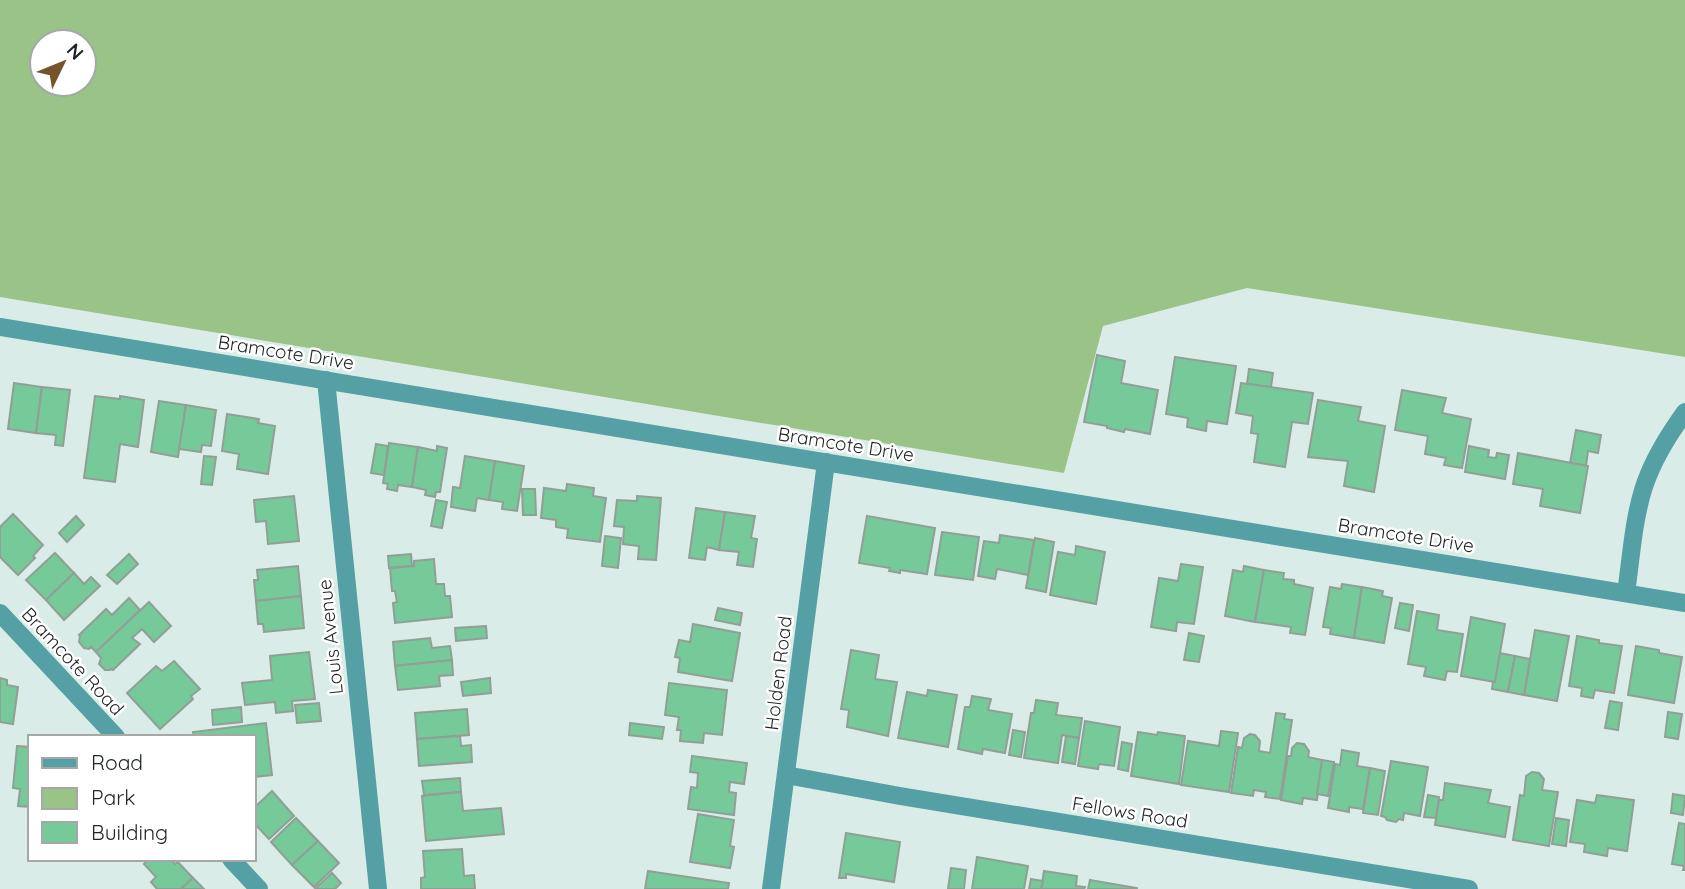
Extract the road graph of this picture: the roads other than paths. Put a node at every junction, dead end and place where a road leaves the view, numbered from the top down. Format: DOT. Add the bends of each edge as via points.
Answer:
graph roads {
  1 [pos="0,327"];
  2 [pos="326,380"];
  3 [pos="1685,412"];
  4 [pos="826,462"];
  5 [pos="1626,593"];
  6 [pos="1685,603"];
  7 [pos="0,613"];
  8 [pos="114,735"];
  9 [pos="786,775"];
  10 [pos="233,861"];
  11 [pos="259,889"];
  12 [pos="378,889"];
  13 [pos="771,889"];
  14 [pos="1469,889"];
  1 -- 2 [label="street, Bramcote Drive"];
  2 -- 4 [label="street, Bramcote Drive"];
  2 -- 12 [label="street, Louis Avenue"];
  3 -- 5 [label="street" via="1643,488"];
  4 -- 5 [label="street, Bramcote Drive"];
  4 -- 9 [label="street, Holden Road"];
  5 -- 6 [label="street, Bramcote Drive"];
  7 -- 8 [label="street, Bramcote Road"];
  9 -- 13 [label="street, Holden Road"];
  9 -- 14 [label="street, Fellows Road"];
  10 -- 11 [label="street"];
}
